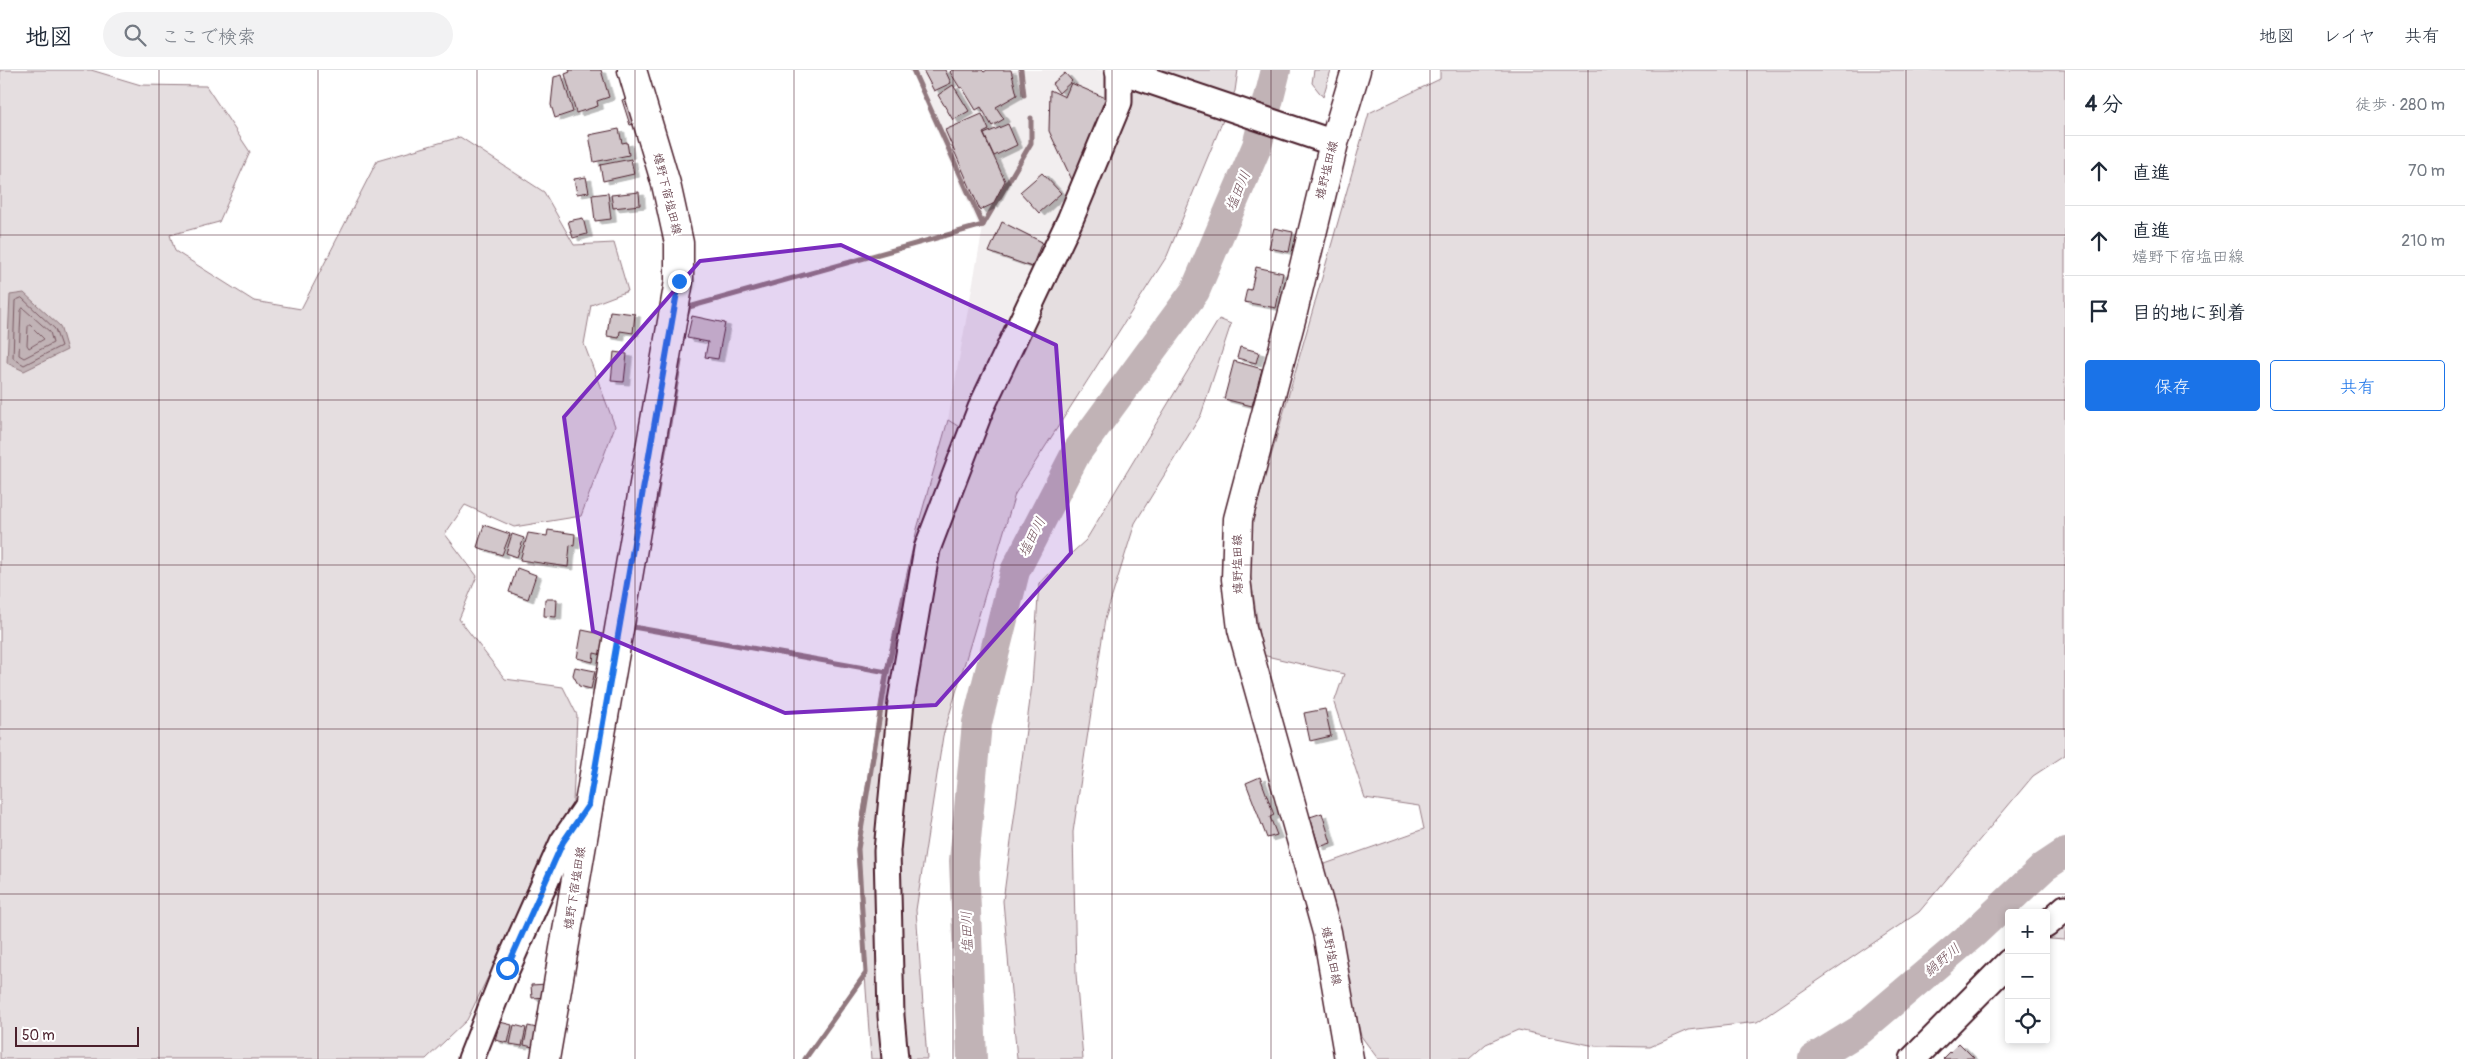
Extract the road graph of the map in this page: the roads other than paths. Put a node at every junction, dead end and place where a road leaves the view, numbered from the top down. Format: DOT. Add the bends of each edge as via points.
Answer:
graph roads {
  1 [pos="632,70"];
  2 [pos="1356,70"];
  3 [pos="1122,71"];
  4 [pos="1323,140"];
  5 [pos="589,804"];
  6 [pos="2065,908"];
  7 [pos="2050,921"];
  8 [pos="2005,966"];
  9 [pos="472,1059"];
  10 [pos="545,1059"];
  11 [pos="895,1059"];
  12 [pos="1349,1059"];
  13 [pos="1913,1059"];
  1 -- 5 [label="main road, 嬉野下宿塩田線" via="666,184 679,243 679,281"];
  2 -- 4 [label="main road, 嬉野塩田線"];
  3 -- 4 [label="street"];
  3 -- 11 [label="street" via="1119,102 1070,220 981,408 927,549 901,701 887,851"];
  4 -- 12 [label="main road, 嬉野塩田線" via="1292,316 1238,519 1236,579 1242,629 1327,932"];
  5 -- 9 [label="street" via="563,842 507,968"];
  5 -- 10 [label="main road, 嬉野下宿塩田線"];
  6 -- 7 [label="street"];
  8 -- 13 [label="street"];
}
